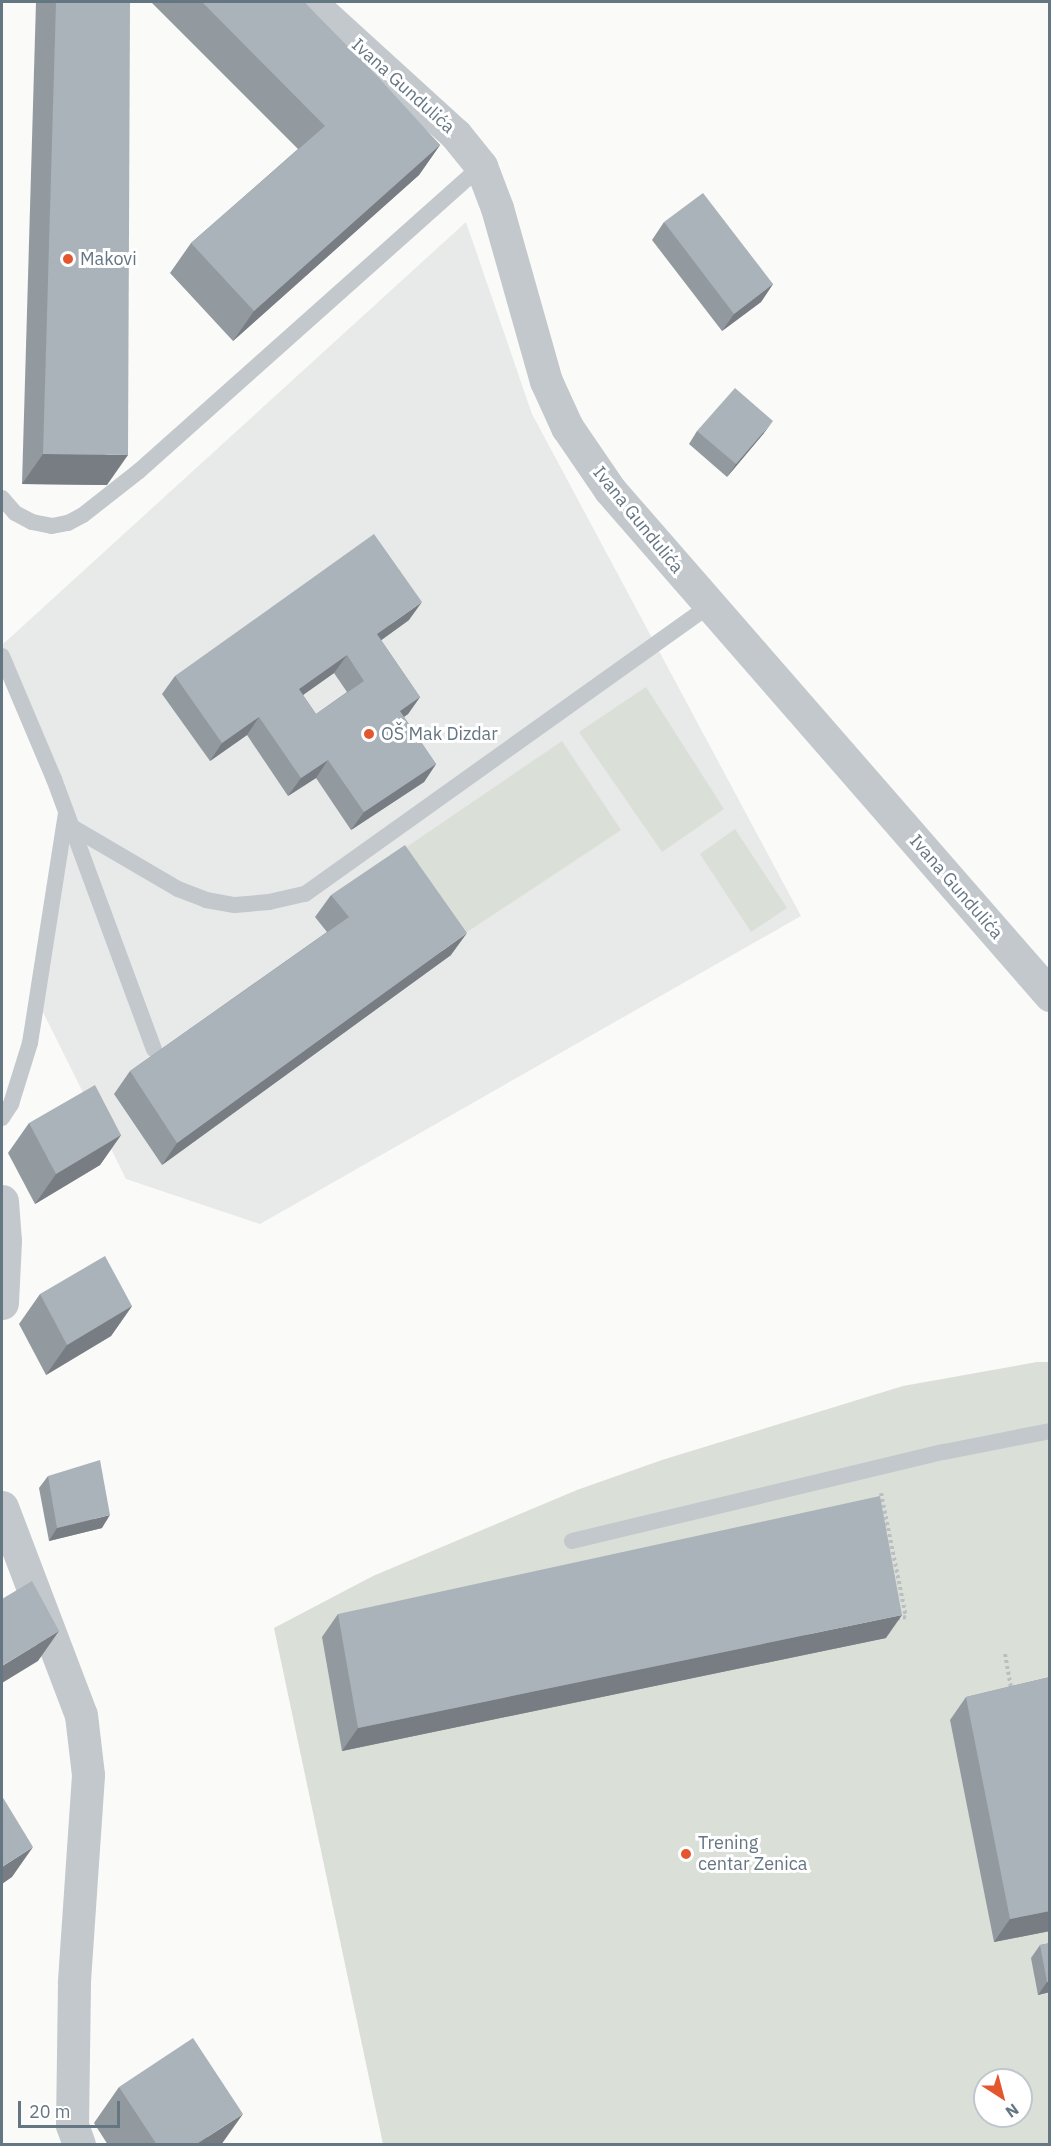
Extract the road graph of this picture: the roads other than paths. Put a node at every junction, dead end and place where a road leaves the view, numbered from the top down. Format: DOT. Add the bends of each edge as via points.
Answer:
graph roads {
  1 [pos="310,2"];
  2 [pos="481,166"];
  3 [pos="2,498"];
  4 [pos="709,606"];
  5 [pos="2,656"];
  6 [pos="69,820"];
  7 [pos="1050,995"];
  8 [pos="154,1050"];
  9 [pos="2,1118"];
  10 [pos="2,1201"];
  11 [pos="2,1303"];
  12 [pos="1050,1431"];
  13 [pos="2,1507"];
  14 [pos="572,1541"];
  15 [pos="79,2145"];
  1 -- 2 [label="street, Ivana Gundulića" via="456,135"];
  2 -- 3 [label="lane" via="139,471 83,515 52,526 32,522 15,513"];
  2 -- 4 [label="street, Ivana Gundulića" via="497,208 546,381 567,427 610,490"];
  4 -- 6 [label="lane" via="305,894 269,902 235,904 206,900 178,889"];
  4 -- 7 [label="street, Ivana Gundulića"];
  5 -- 6 [label="lane"];
  6 -- 8 [label="lane"];
  6 -- 9 [label="lane" via="30,1043 11,1104"];
  10 -- 11 [label="street"];
  12 -- 14 [label="lane"];
  13 -- 15 [label="street" via="81,1715 88,1775 74,1983 72,2125"];
}
